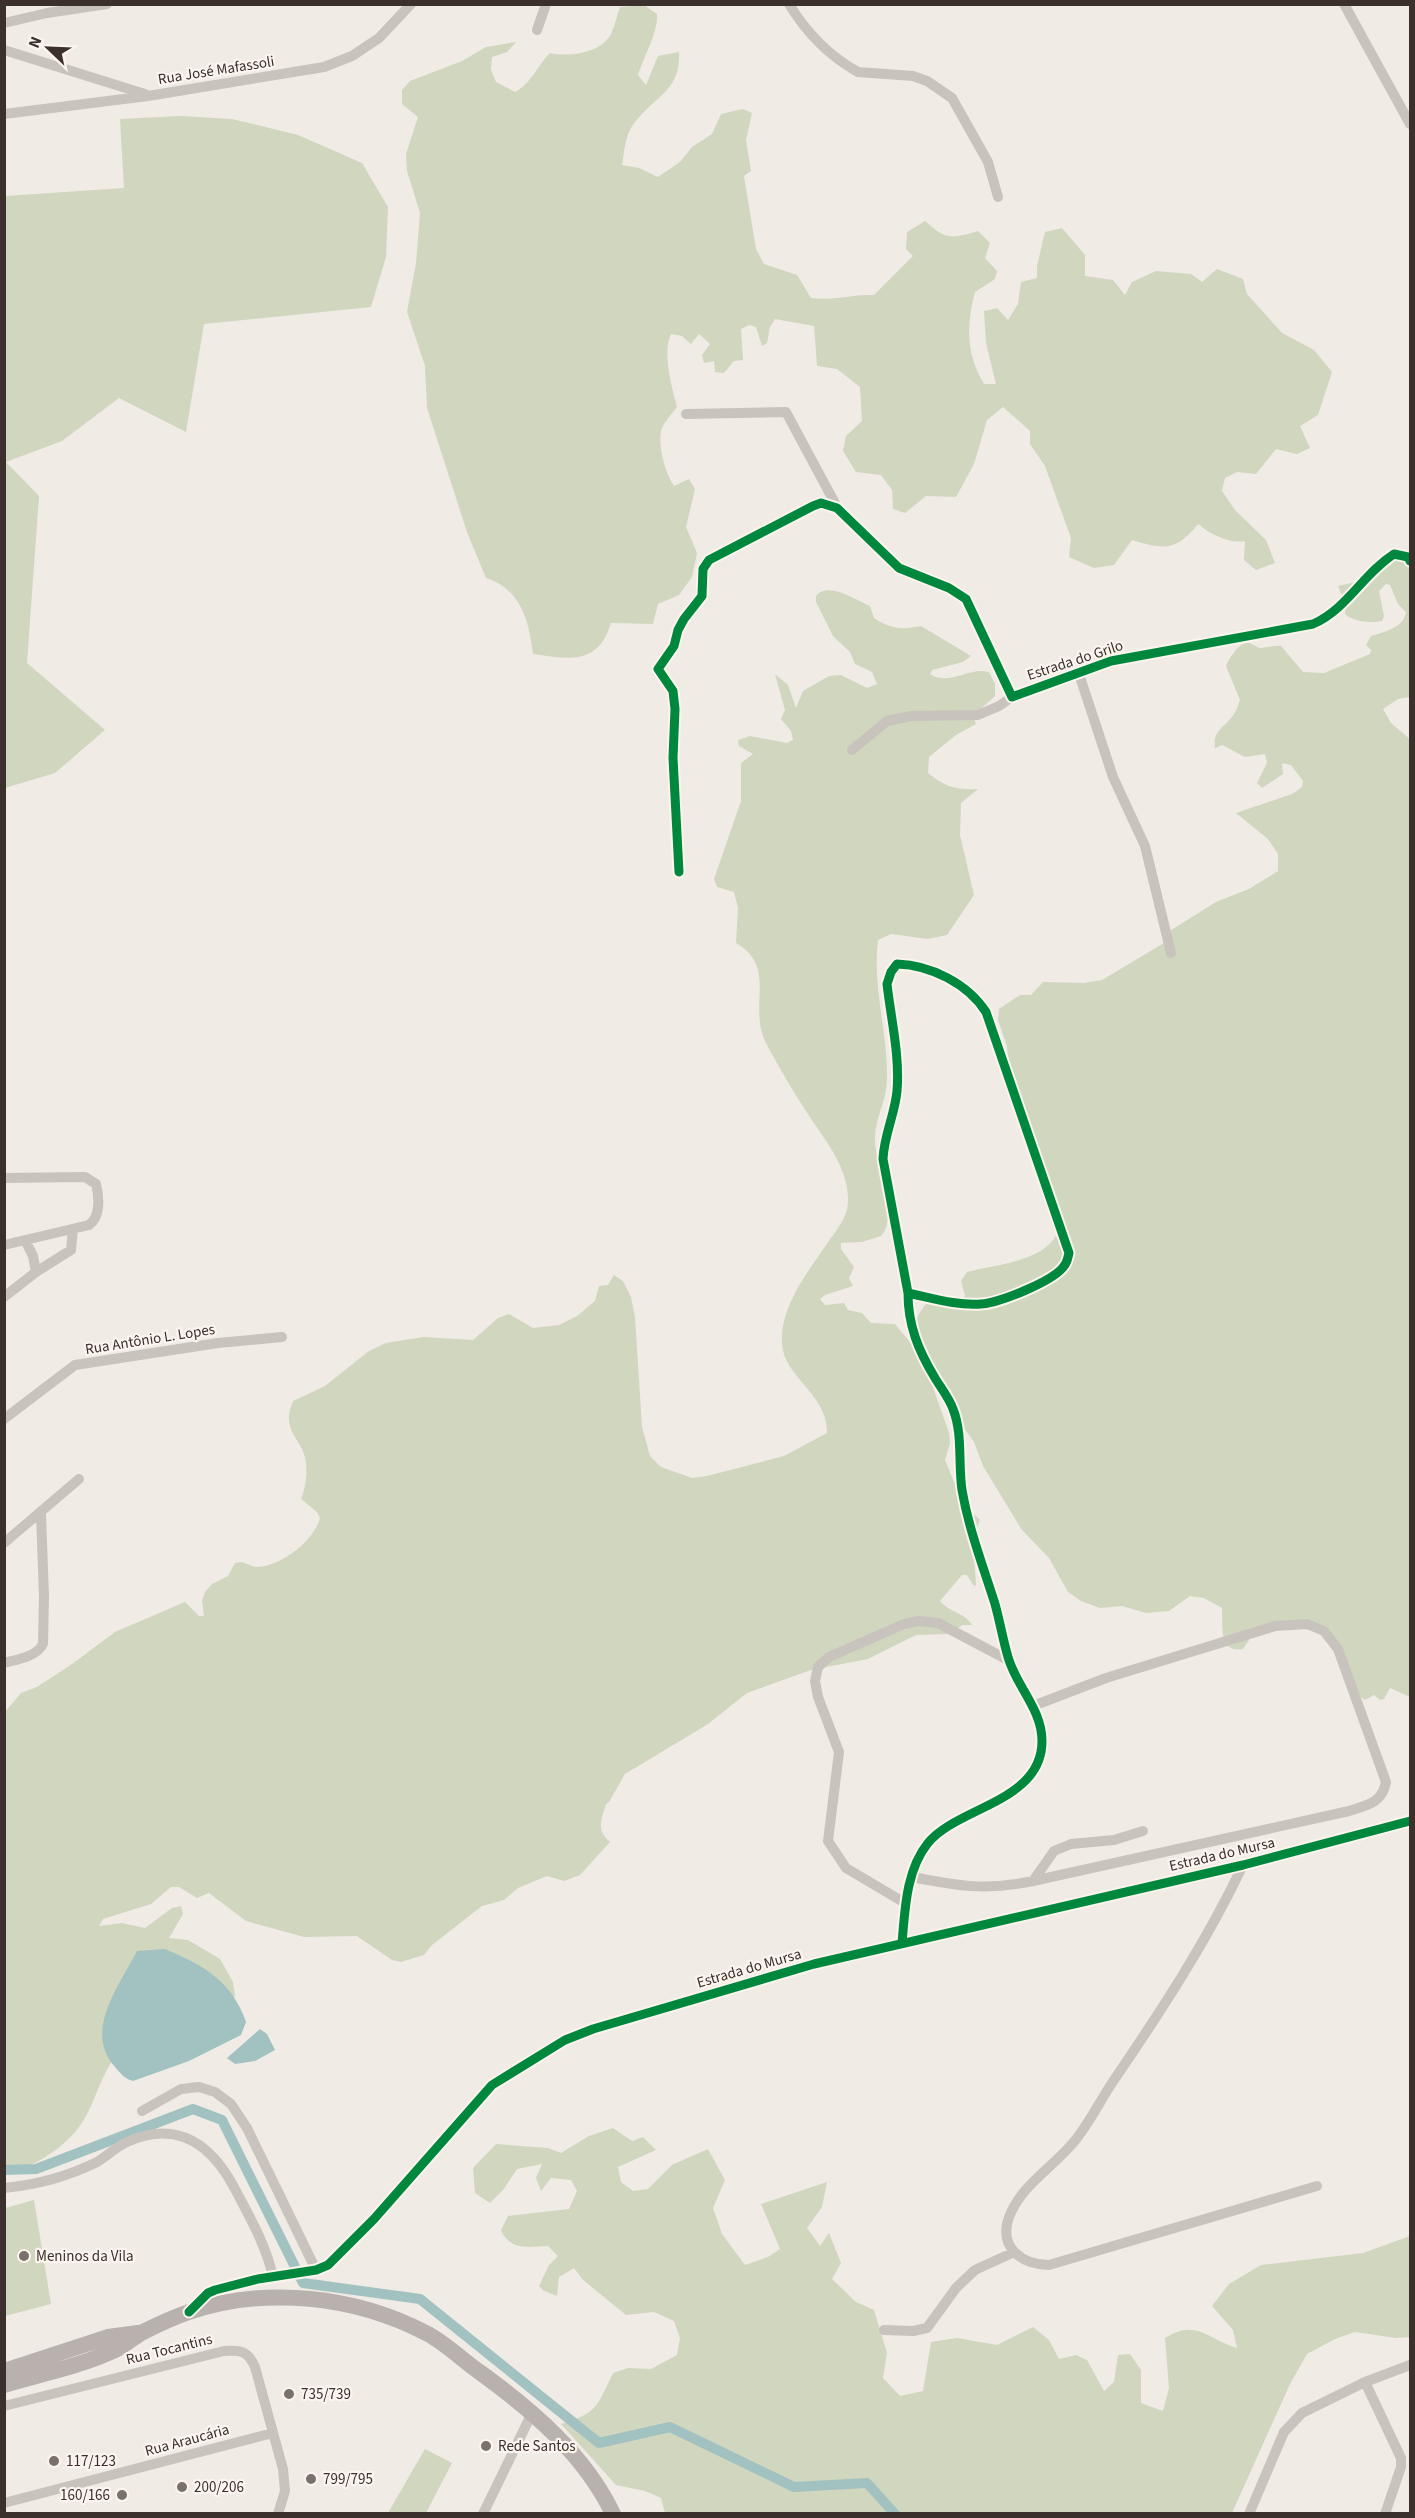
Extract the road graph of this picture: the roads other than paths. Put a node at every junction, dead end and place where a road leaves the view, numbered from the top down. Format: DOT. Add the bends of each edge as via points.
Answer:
graph roads {
  1 [pos="106,4"];
  2 [pos="411,4"];
  3 [pos="546,4"];
  4 [pos="789,4"];
  5 [pos="1344,4"];
  6 [pos="4,23"];
  7 [pos="537,30"];
  8 [pos="4,50"];
  9 [pos="148,96"];
  10 [pos="4,114"];
  11 [pos="1410,124"];
  12 [pos="998,196"];
  13 [pos="686,414"];
  14 [pos="837,508"];
  15 [pos="1410,561"];
  16 [pos="1079,674"];
  17 [pos="1012,697"];
  18 [pos="852,750"];
  19 [pos="679,872"];
  20 [pos="1171,953"];
  21 [pos="4,1178"];
  22 [pos="73,1229"];
  23 [pos="25,1240"];
  24 [pos="4,1245"];
  25 [pos="36,1272"];
  26 [pos="908,1293"];
  27 [pos="4,1297"];
  28 [pos="282,1337"];
  29 [pos="4,1419"];
  30 [pos="79,1479"];
  31 [pos="40,1514"];
  32 [pos="4,1543"];
  33 [pos="1008,1660"];
  34 [pos="4,1663"];
  35 [pos="1033,1706"];
  36 [pos="1410,1821"];
  37 [pos="1143,1831"];
  38 [pos="1243,1865"];
  39 [pos="912,1877"];
  40 [pos="1034,1881"];
  41 [pos="905,1903"];
  42 [pos="902,1943"];
  43 [pos="142,2111"];
  44 [pos="1317,2186"];
  45 [pos="4,2188"];
  46 [pos="1012,2253"];
  47 [pos="316,2270"];
  48 [pos="273,2277"];
  49 [pos="189,2312"];
  50 [pos="884,2330"];
  51 [pos="141,2333"];
  52 [pos="1410,2365"];
  53 [pos="4,2371"];
  54 [pos="1365,2382"];
  55 [pos="4,2385"];
  56 [pos="4,2406"];
  57 [pos="532,2413"];
  58 [pos="273,2433"];
  59 [pos="4,2503"];
  60 [pos="278,2514"];
  61 [pos="483,2514"];
  62 [pos="614,2514"];
  63 [pos="1248,2514"];
  64 [pos="1384,2514"];
  1 -- 6 [label="street"];
  2 -- 9 [label="street, Rua José Mafassoli" via="379,38 352,56 324,67"];
  3 -- 7 [label="street"];
  4 -- 12 [label="street" via="815,40 850,68 913,76 933,84 952,99 988,162"];
  5 -- 11 [label="street"];
  8 -- 9 [label="street"];
  9 -- 10 [label="street, Rua José Mafassoli"];
  13 -- 14 [label="street, Estrada do Grilo" via="786,412"];
  14 -- 17 [label="street, Estrada do Grilo" via="899,568 966,599"];
  14 -- 19 [label="street" via="829,504 813,506 709,560 703,569 702,596 684,619 674,646 658,669 673,691 675,709 673,758"];
  15 -- 16 [label="street, Estrada do Grilo" via="1394,554 1379,563 1330,617 1313,624 1111,661"];
  16 -- 17 [label="street, Estrada do Grilo"];
  16 -- 20 [label="street" via="1113,777 1145,846"];
  17 -- 18 [label="street" via="978,715 911,716 887,721"];
  21 -- 22 [label="street" via="86,1177 96,1184 97,1216 89,1225"];
  22 -- 23 [label="street"];
  22 -- 25 [label="street" via="71,1250"];
  23 -- 24 [label="street"];
  23 -- 25 [label="street"];
  25 -- 27 [label="street"];
  26 -- 26 [label="street" via="883,1159 883,1142 897,1093 887,984 897,964 913,964 976,995 986,1012 1069,1253 1064,1266 1052,1276 983,1304"];
  26 -- 33 [label="street" via="908,1315 920,1353 954,1410 965,1504"];
  28 -- 29 [label="street, Rua Antônio L. Lopes" via="75,1365"];
  30 -- 31 [label="street"];
  31 -- 32 [label="street"];
  31 -- 34 [label="street" via="45,1633 40,1651"];
  33 -- 35 [label="street"];
  33 -- 41 [label="street" via="938,1623 918,1622 904,1624 829,1657 818,1667 818,1697 839,1752 828,1840 846,1868"];
  35 -- 39 [label="street" via="1042,1742 1034,1767 1007,1797 940,1832 928,1843"];
  35 -- 40 [label="street" via="1106,1678 1275,1626 1307,1624 1323,1631 1338,1649 1386,1782 1376,1803 1349,1811"];
  36 -- 38 [label="street, Estrada do Mursa"];
  37 -- 40 [label="street" via="1114,1840 1071,1844 1046,1860"];
  38 -- 42 [label="street, Estrada do Mursa"];
  38 -- 46 [label="street" via="1208,1936 1078,2137 1022,2193 1008,2218 1007,2240"];
  39 -- 40 [label="street" via="971,1888"];
  39 -- 41 [label="street"];
  41 -- 42 [label="street"];
  42 -- 47 [label="street, Estrada do Mursa" via="814,1964 565,2040 492,2085 339,2256"];
  43 -- 47 [label="street" via="181,2089 199,2087 215,2092 231,2104 247,2128"];
  44 -- 46 [label="street" via="1049,2265 1033,2265"];
  45 -- 48 [label="street" via="51,2179 95,2162 126,2142 144,2136 188,2138 213,2155 232,2183 268,2254"];
  46 -- 50 [label="street" via="975,2270 956,2288 927,2328"];
  47 -- 48 [label="street, Estrada do Mursa"];
  48 -- 49 [label="street, Estrada do Mursa" via="215,2290"];
  49 -- 51 [label="main road"];
  49 -- 57 [label="main road" via="230,2302 280,2298 368,2309 428,2334"];
  51 -- 53 [label="main road" via="108,2337"];
  51 -- 55 [label="main road" via="117,2349"];
  52 -- 54 [label="street"];
  54 -- 63 [label="street" via="1302,2413 1284,2432"];
  54 -- 64 [label="street" via="1401,2458"];
  56 -- 58 [label="street, Rua Tocantins" via="224,2350 237,2350 250,2355"];
  57 -- 61 [label="street"];
  57 -- 62 [label="main road" via="570,2448"];
  58 -- 59 [label="street, Rua Araucária"];
  58 -- 60 [label="street, Rua Tocantins" via="285,2491"];
}
